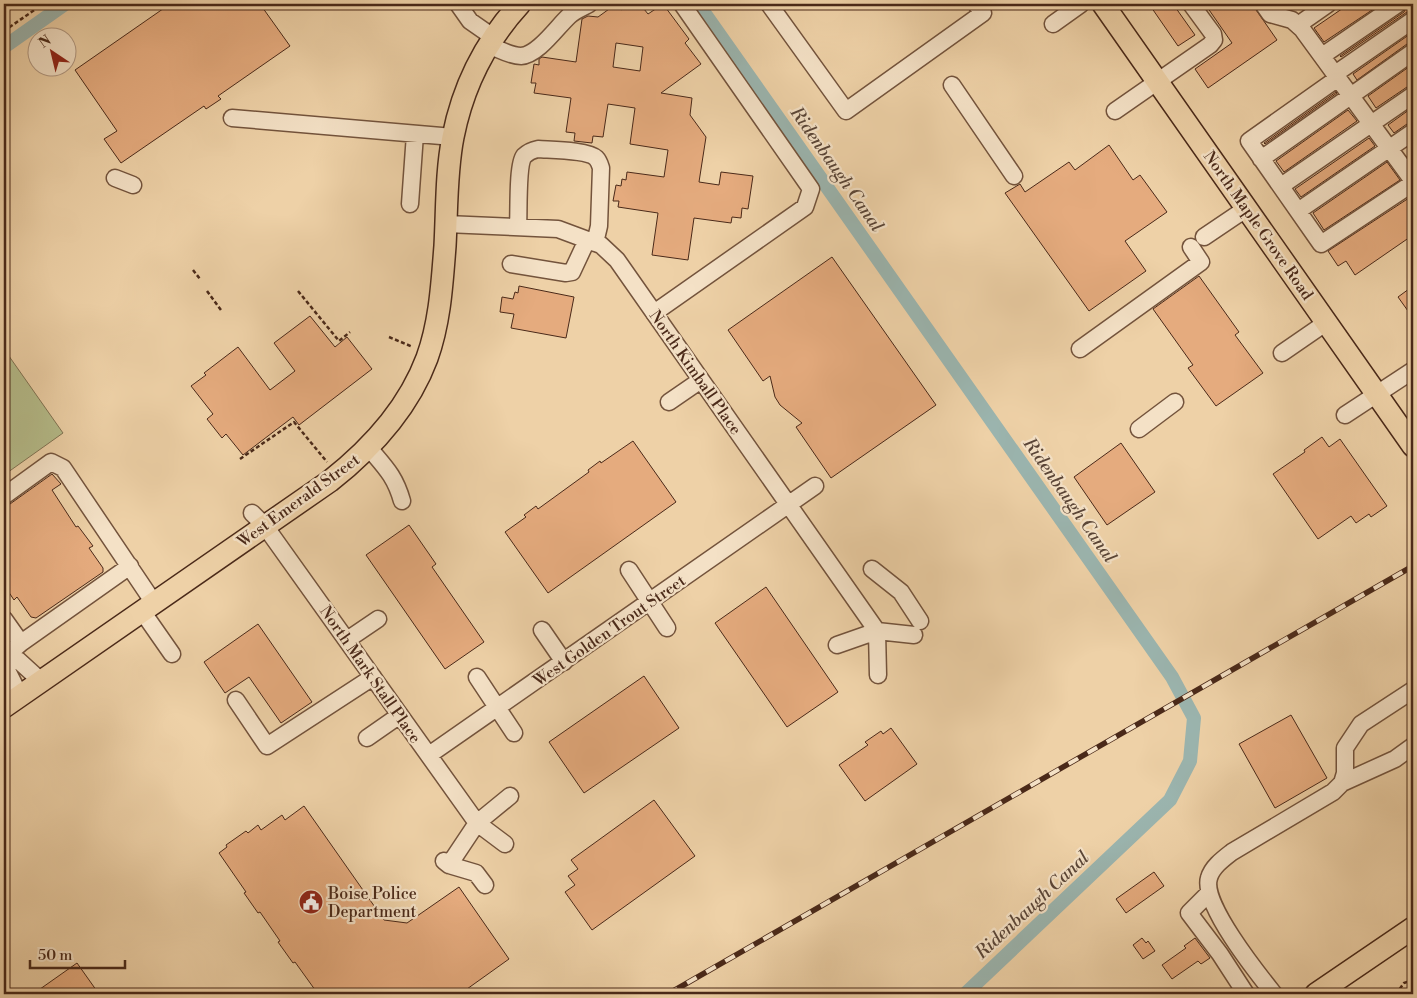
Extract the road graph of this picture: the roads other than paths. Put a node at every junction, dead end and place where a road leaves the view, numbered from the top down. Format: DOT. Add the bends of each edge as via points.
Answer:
graph roads {
  1 [pos="458,4"];
  2 [pos="520,4"];
  3 [pos="588,4"];
  4 [pos="682,4"];
  5 [pos="769,4"];
  6 [pos="976,4"];
  7 [pos="1081,4"];
  8 [pos="1103,4"];
  9 [pos="1191,4"];
  10 [pos="1263,4"];
  11 [pos="1328,4"];
  12 [pos="1398,4"];
  13 [pos="1413,20"];
  14 [pos="1053,24"];
  15 [pos="1298,25"];
  16 [pos="491,41"];
  17 [pos="1413,52"];
  18 [pos="1322,56"];
  19 [pos="1337,76"];
  20 [pos="1158,82"];
  21 [pos="952,85"];
  22 [pos="1350,95"];
  23 [pos="1413,95"];
  24 [pos="1115,111"];
  25 [pos="232,118"];
  26 [pos="1372,124"];
  27 [pos="1413,132"];
  28 [pos="415,134"];
  29 [pos="452,137"];
  30 [pos="1390,148"];
  31 [pos="1262,159"];
  32 [pos="1014,176"];
  33 [pos="115,178"];
  34 [pos="1413,182"];
  35 [pos="133,185"];
  36 [pos="1281,186"];
  37 [pos="410,204"];
  38 [pos="1247,208"];
  39 [pos="1298,211"];
  40 [pos="446,224"];
  41 [pos="518,228"];
  42 [pos="1204,237"];
  43 [pos="591,242"];
  44 [pos="1191,247"];
  45 [pos="511,264"];
  46 [pos="654,313"];
  47 [pos="1327,322"];
  48 [pos="1080,348"];
  49 [pos="1282,353"];
  50 [pos="1411,376"];
  51 [pos="701,380"];
  52 [pos="1377,394"];
  53 [pos="669,402"];
  54 [pos="1175,402"];
  55 [pos="1344,414"];
  56 [pos="1139,429"];
  57 [pos="1413,446"];
  58 [pos="369,448"];
  59 [pos="815,486"];
  60 [pos="4,496"];
  61 [pos="402,500"];
  62 [pos="789,505"];
  63 [pos="258,519"];
  64 [pos="130,566"];
  65 [pos="872,569"];
  66 [pos="629,570"];
  67 [pos="650,602"];
  68 [pos="148,607"];
  69 [pos="4,619"];
  70 [pos="378,619"];
  71 [pos="667,628"];
  72 [pos="542,630"];
  73 [pos="877,631"];
  74 [pos="347,640"];
  75 [pos="21,643"];
  76 [pos="837,645"];
  77 [pos="172,654"];
  78 [pos="6,656"];
  79 [pos="564,662"];
  80 [pos="878,675"];
  81 [pos="373,677"];
  82 [pos="477,677"];
  83 [pos="41,681"];
  84 [pos="1413,690"];
  85 [pos="236,700"];
  86 [pos="12,702"];
  87 [pos="498,708"];
  88 [pos="400,715"];
  89 [pos="514,733"];
  90 [pos="367,738"];
  91 [pos="1413,746"];
  92 [pos="429,755"];
  93 [pos="1342,783"];
  94 [pos="510,796"];
  95 [pos="477,823"];
  96 [pos="505,844"];
  97 [pos="485,885"];
  98 [pos="1209,892"];
  99 [pos="1413,928"];
  100 [pos="1246,994"];
  101 [pos="1274,994"];
  102 [pos="1316,994"];
  1 -- 16 [label="street"];
  2 -- 16 [label="main road, West Emerald Street"];
  3 -- 16 [label="street" via="570,15 524,56 512,55"];
  4 -- 46 [label="street" via="811,189 805,207"];
  5 -- 6 [label="street" via="846,111 983,13"];
  7 -- 14 [label="street"];
  8 -- 20 [label="main road, North Maple Grove Road"];
  9 -- 20 [label="street" via="1214,40"];
  10 -- 15 [label="street" via="1270,14"];
  11 -- 15 [label="street"];
  12 -- 18 [label="street"];
  13 -- 19 [label="street"];
  15 -- 18 [label="street"];
  16 -- 29 [label="main road, West Emerald Street" via="463,97"];
  17 -- 22 [label="street"];
  18 -- 19 [label="street"];
  19 -- 22 [label="street"];
  19 -- 31 [label="street" via="1249,141"];
  20 -- 24 [label="street"];
  20 -- 38 [label="main road, North Maple Grove Road"];
  21 -- 32 [label="street"];
  22 -- 26 [label="street"];
  22 -- 31 [label="street"];
  23 -- 26 [label="street"];
  25 -- 28 [label="street"];
  26 -- 30 [label="street"];
  26 -- 36 [label="street"];
  27 -- 30 [label="street"];
  28 -- 29 [label="street"];
  28 -- 37 [label="street"];
  29 -- 40 [label="main road, West Emerald Street"];
  30 -- 34 [label="street"];
  30 -- 39 [label="street"];
  31 -- 36 [label="street"];
  33 -- 35 [label="street"];
  34 -- 39 [label="street" via="1321,244"];
  36 -- 39 [label="street"];
  38 -- 42 [label="street"];
  38 -- 47 [label="main road, North Maple Grove Road"];
  40 -- 41 [label="street, North Kimball Place"];
  40 -- 58 [label="main road, West Emerald Street" via="440,305 427,358 398,412"];
  41 -- 43 [label="street, North Kimball Place" via="558,229"];
  41 -- 43 [label="street" via="520,166 524,156 538,149 586,154 594,156 601,168 599,226"];
  43 -- 45 [label="street" via="572,272 564,274"];
  43 -- 46 [label="street, North Kimball Place" via="601,245 618,260"];
  44 -- 48 [label="street" via="1201,262"];
  46 -- 51 [label="street, North Kimball Place"];
  47 -- 49 [label="street"];
  47 -- 52 [label="main road, North Maple Grove Road"];
  50 -- 52 [label="street"];
  51 -- 53 [label="street"];
  51 -- 62 [label="street, North Kimball Place"];
  52 -- 55 [label="street"];
  52 -- 57 [label="main road, North Maple Grove Road"];
  54 -- 56 [label="street"];
  58 -- 61 [label="street" via="397,484"];
  58 -- 63 [label="main road, West Emerald Street" via="330,481"];
  59 -- 62 [label="street, West Golden Trout Street"];
  60 -- 64 [label="street" via="51,462 63,468"];
  62 -- 67 [label="street, West Golden Trout Street"];
  62 -- 73 [label="street, North Kimball Place"];
  63 -- 68 [label="main road, West Emerald Street"];
  63 -- 74 [label="street, North Mark Stall Place"];
  64 -- 68 [label="street"];
  64 -- 75 [label="street"];
  65 -- 73 [label="street" via="901,592 917,628"];
  66 -- 67 [label="street"];
  67 -- 71 [label="street"];
  67 -- 79 [label="street, West Golden Trout Street"];
  68 -- 77 [label="street"];
  68 -- 83 [label="main road, West Emerald Street"];
  69 -- 75 [label="street"];
  70 -- 74 [label="street"];
  72 -- 79 [label="street"];
  73 -- 76 [label="street"];
  73 -- 80 [label="street"];
  74 -- 81 [label="street, North Mark Stall Place"];
  75 -- 78 [label="street"];
  78 -- 83 [label="street" via="18,660"];
  78 -- 86 [label="street"];
  79 -- 87 [label="street, West Golden Trout Street"];
  81 -- 85 [label="street" via="268,746"];
  81 -- 88 [label="street, North Mark Stall Place"];
  82 -- 87 [label="street"];
  83 -- 86 [label="main road, West Emerald Street"];
  84 -- 93 [label="street" via="1361,724 1345,748"];
  87 -- 89 [label="street"];
  87 -- 92 [label="street, West Golden Trout Street"];
  88 -- 90 [label="street"];
  88 -- 92 [label="street, North Mark Stall Place"];
  91 -- 93 [label="street"];
  92 -- 95 [label="street, North Mark Stall Place"];
  93 -- 98 [label="street" via="1333,792 1232,852 1218,864 1209,878"];
  94 -- 95 [label="street"];
  95 -- 96 [label="street, North Mark Stall Place"];
  95 -- 97 [label="street" via="446,863 476,874"];
  98 -- 100 [label="street" via="1189,913"];
  98 -- 101 [label="street" via="1228,930"];
  99 -- 102 [label="main road"];
}
